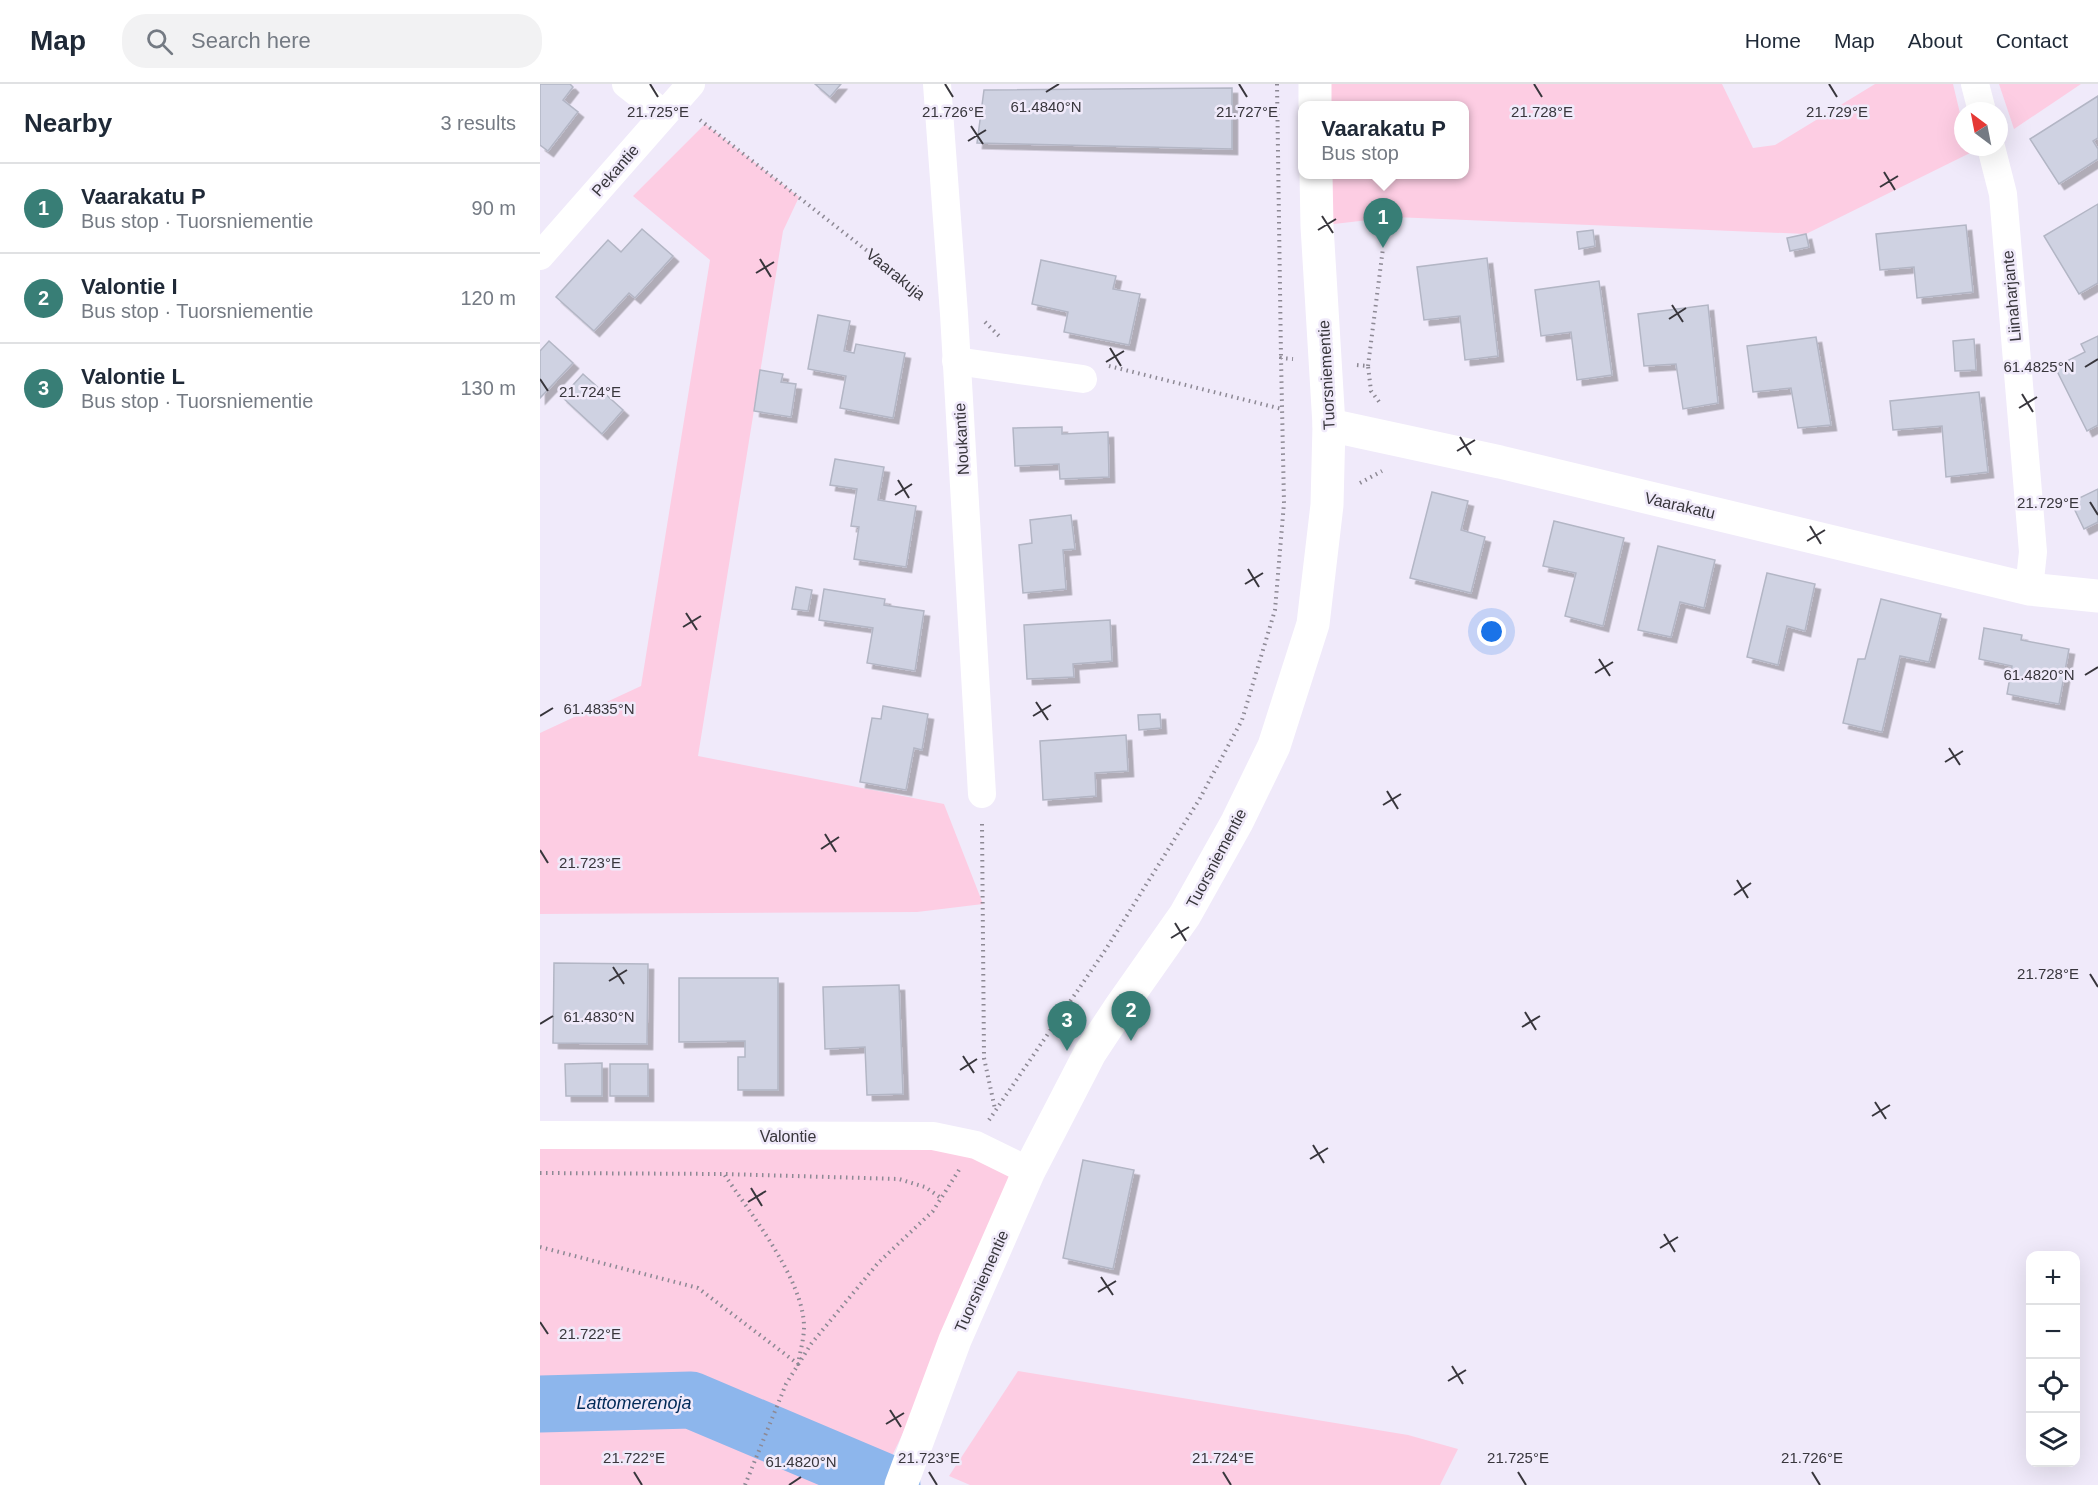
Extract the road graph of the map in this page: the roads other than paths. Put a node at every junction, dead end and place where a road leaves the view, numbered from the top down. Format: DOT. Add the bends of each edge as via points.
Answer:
graph roads {
  1 [pos="626,84"];
  2 [pos="938,84"];
  3 [pos="1315,84"];
  4 [pos="1975,84"];
  5 [pos="677,100"];
  6 [pos="1315,101"];
  7 [pos="1980,102"];
  8 [pos="1993,156"];
  9 [pos="1316,179"];
  10 [pos="540,256"];
  11 [pos="956,361"];
  12 [pos="1093,372"];
  13 [pos="1329,425"];
  14 [pos="2030,589"];
  15 [pos="2098,596"];
  16 [pos="982,794"];
  17 [pos="540,1135"];
  18 [pos="1029,1171"];
  19 [pos="901,1485"];
  1 -- 5 [label="street"];
  2 -- 11 [label="street, Noukantie"];
  3 -- 6 [label="main road"];
  4 -- 7 [label="street"];
  5 -- 10 [label="street, Pekantie"];
  8 -- 14 [label="street, Liinaharjante" via="2003,194 2032,552"];
  9 -- 13 [label="main road, Tuorsniementie"];
  11 -- 12 [label="street"];
  11 -- 16 [label="street, Noukantie"];
  13 -- 14 [label="main road, Vaarakatu"];
  13 -- 18 [label="main road, Tuorsniementie" via="1327,505 1313,624 1274,746 1185,915 1090,1053"];
  14 -- 15 [label="main road, Vaarakatu"];
  17 -- 18 [label="street, Valontie" via="933,1136 976,1145"];
  18 -- 19 [label="main road, Tuorsniementie" via="955,1340"];
}
